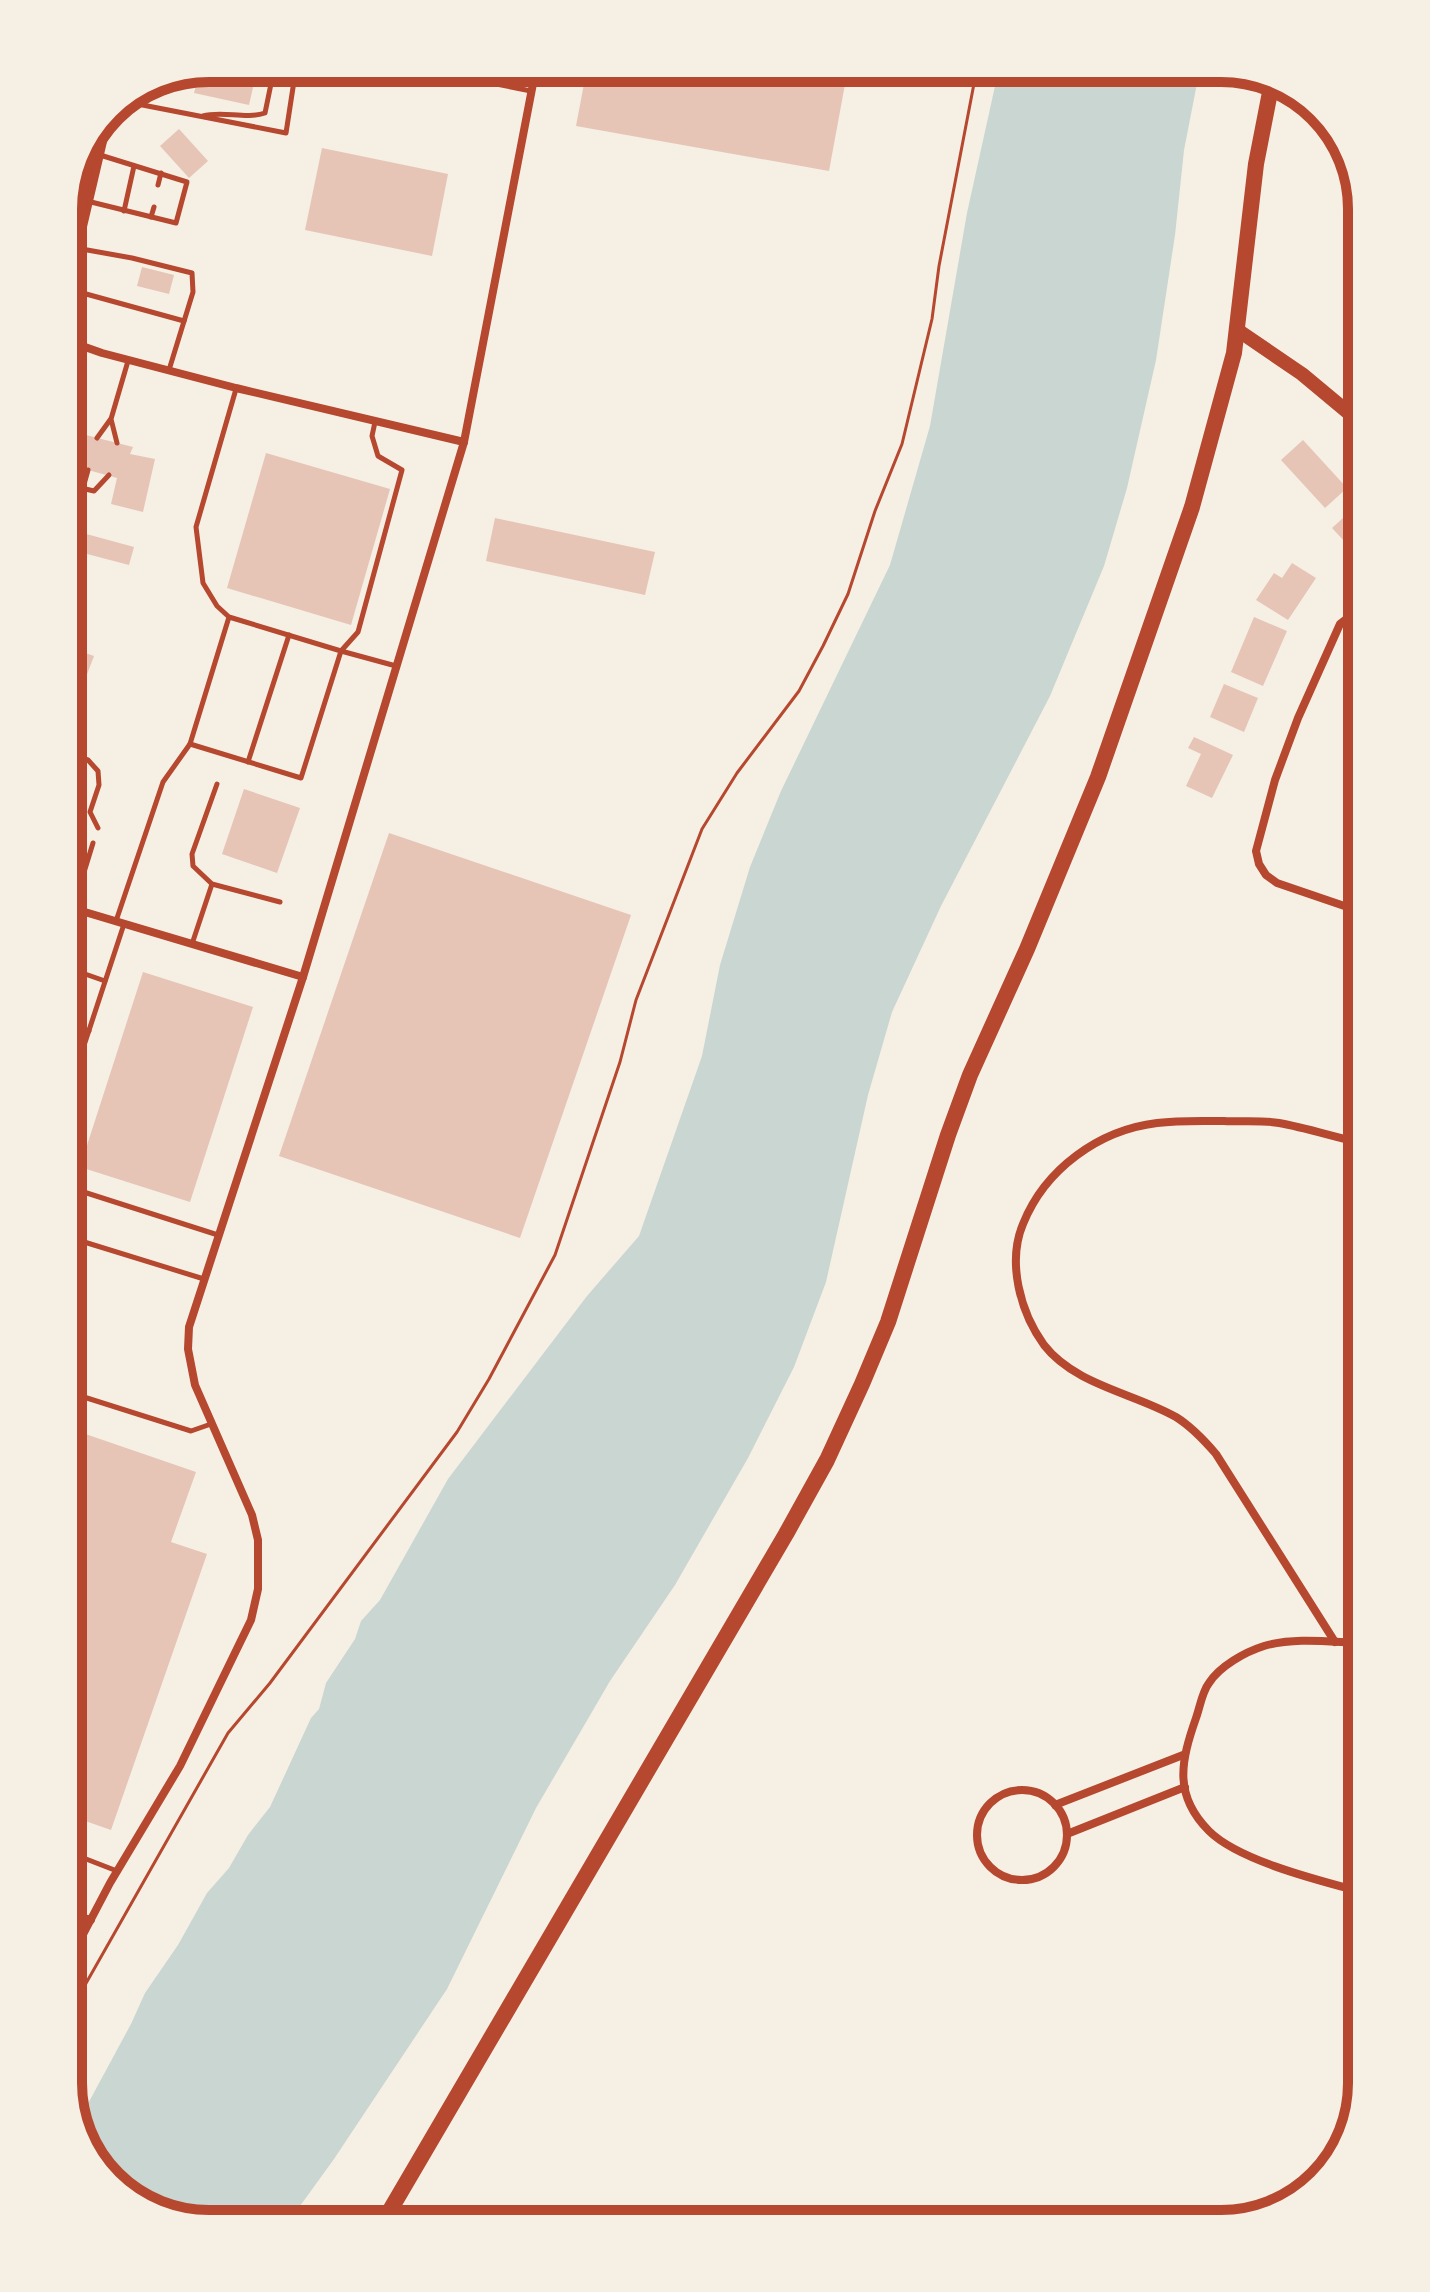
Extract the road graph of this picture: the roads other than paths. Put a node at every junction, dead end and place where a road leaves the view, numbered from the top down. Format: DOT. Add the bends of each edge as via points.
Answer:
graph roads {
  1 [pos="271,82"];
  2 [pos="294,82"];
  3 [pos="486,82"];
  4 [pos="534,82"];
  5 [pos="532,91"];
  6 [pos="1270,92"];
  7 [pos="137,104"];
  8 [pos="202,116"];
  9 [pos="95,154"];
  10 [pos="134,166"];
  11 [pos="161,173"];
  12 [pos="158,185"];
  13 [pos="85,201"];
  14 [pos="154,207"];
  15 [pos="124,211"];
  16 [pos="82,214"];
  17 [pos="151,217"];
  18 [pos="82,249"];
  19 [pos="82,293"];
  20 [pos="184,321"];
  21 [pos="1236,329"];
  22 [pos="82,345"];
  23 [pos="128,360"];
  24 [pos="169,370"];
  25 [pos="236,388"];
  26 [pos="1348,412"];
  27 [pos="111,419"];
  28 [pos="375,421"];
  29 [pos="97,438"];
  30 [pos="464,442"];
  31 [pos="117,443"];
  32 [pos="88,470"];
  33 [pos="109,475"];
  34 [pos="83,489"];
  35 [pos="229,617"];
  36 [pos="1348,618"];
  37 [pos="289,635"];
  38 [pos="341,651"];
  39 [pos="396,666"];
  40 [pos="190,744"];
  41 [pos="82,758"];
  42 [pos="248,762"];
  43 [pos="217,784"];
  44 [pos="98,828"];
  45 [pos="93,843"];
  46 [pos="82,874"];
  47 [pos="212,884"];
  48 [pos="280,902"];
  49 [pos="1348,907"];
  50 [pos="82,911"];
  51 [pos="120,922"];
  52 [pos="192,944"];
  53 [pos="82,973"];
  54 [pos="303,977"];
  55 [pos="105,981"];
  56 [pos="82,1029"];
  57 [pos="89,1031"];
  58 [pos="82,1049"];
  59 [pos="1348,1140"];
  60 [pos="82,1192"];
  61 [pos="219,1236"];
  62 [pos="82,1241"];
  63 [pos="205,1280"];
  64 [pos="82,1396"];
  65 [pos="212,1424"];
  66 [pos="1335,1642"];
  67 [pos="1348,1642"];
  68 [pos="1183,1755"];
  69 [pos="1185,1787"];
  70 [pos="1055,1805"];
  71 [pos="1067,1834"];
  72 [pos="82,1857"];
  73 [pos="117,1871"];
  74 [pos="1348,1888"];
  75 [pos="82,1917"];
  76 [pos="91,1920"];
  77 [pos="82,1937"];
  78 [pos="390,2210"];
  1 -- 8 [label="lane" via="265,113"];
  2 -- 8 [label="lane" via="286,133"];
  3 -- 5 [label="lane"];
  4 -- 5 [label="street"];
  5 -- 30 [label="street"];
  6 -- 21 [label="main road"];
  7 -- 8 [label="lane"];
  9 -- 10 [label="lane"];
  9 -- 13 [label="main road"];
  10 -- 11 [label="lane"];
  10 -- 15 [label="lane"];
  11 -- 12 [label="lane"];
  11 -- 17 [label="lane" via="187,182 176,223"];
  13 -- 15 [label="lane"];
  13 -- 16 [label="main road"];
  14 -- 17 [label="lane"];
  15 -- 17 [label="lane"];
  18 -- 20 [label="lane" via="192,273 193,292"];
  19 -- 20 [label="lane"];
  20 -- 24 [label="lane"];
  21 -- 26 [label="street"];
  21 -- 78 [label="main road" via="1220,411 1134,680 1081,820 970,1075 888,1322 862,1384 786,1534"];
  22 -- 23 [label="street"];
  23 -- 24 [label="street"];
  23 -- 27 [label="lane"];
  24 -- 25 [label="street"];
  25 -- 28 [label="street"];
  25 -- 35 [label="lane" via="196,527 203,583"];
  27 -- 29 [label="lane"];
  27 -- 31 [label="lane"];
  28 -- 30 [label="street"];
  28 -- 38 [label="lane" via="372,436 378,456 402,470 358,632"];
  30 -- 39 [label="street"];
  32 -- 34 [label="lane"];
  33 -- 34 [label="lane" via="94,491"];
  35 -- 37 [label="lane"];
  35 -- 40 [label="lane"];
  36 -- 49 [label="street" via="1340,624 1298,718 1256,851 1266,875 1277,883"];
  37 -- 38 [label="lane"];
  37 -- 42 [label="lane"];
  38 -- 39 [label="lane"];
  38 -- 42 [label="lane" via="301,778"];
  39 -- 54 [label="street"];
  40 -- 42 [label="lane"];
  40 -- 51 [label="lane" via="163,782"];
  41 -- 44 [label="lane" via="98,771 90,812"];
  43 -- 47 [label="lane" via="192,854 193,866"];
  45 -- 46 [label="lane"];
  47 -- 48 [label="lane"];
  47 -- 52 [label="lane"];
  50 -- 51 [label="street"];
  51 -- 52 [label="street"];
  51 -- 55 [label="lane"];
  52 -- 54 [label="street"];
  53 -- 55 [label="lane"];
  54 -- 61 [label="street"];
  55 -- 57 [label="lane"];
  56 -- 57 [label="lane"];
  57 -- 58 [label="lane"];
  59 -- 66 [label="street" via="1276,1123 1182,1120 1127,1130 1056,1171 1031,1204 1016,1253 1022,1301 1045,1345 1061,1363 1157,1407 1200,1435"];
  60 -- 61 [label="lane"];
  61 -- 63 [label="street"];
  62 -- 63 [label="lane"];
  63 -- 65 [label="street" via="189,1327 188,1349 195,1385"];
  64 -- 65 [label="lane" via="191,1431"];
  65 -- 73 [label="street" via="252,1515 258,1589 251,1620 180,1766"];
  66 -- 67 [label="street"];
  66 -- 68 [label="street" via="1264,1646 1228,1664 1208,1683"];
  68 -- 69 [label="street"];
  68 -- 70 [label="street"];
  69 -- 71 [label="street"];
  69 -- 74 [label="street" via="1198,1819 1226,1844 1291,1872"];
  70 -- 71 [label="street"];
  70 -- 71 [label="street" via="1030,1791 1001,1795 989,1804 977,1830 983,1859 1005,1877 1034,1878 1058,1862"];
  72 -- 73 [label="lane"];
  73 -- 76 [label="street"];
  75 -- 76 [label="street"];
  76 -- 77 [label="street"];
}
